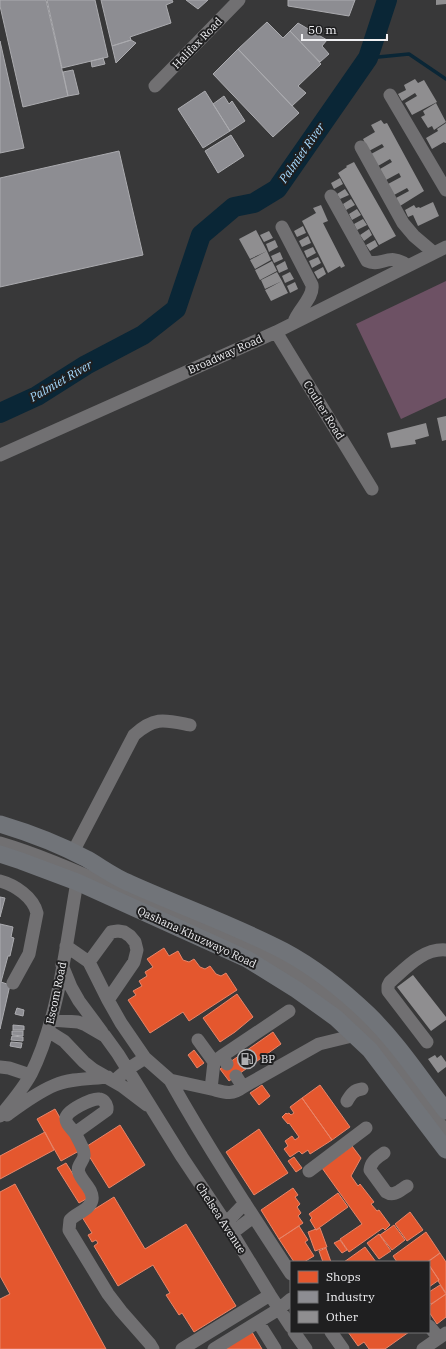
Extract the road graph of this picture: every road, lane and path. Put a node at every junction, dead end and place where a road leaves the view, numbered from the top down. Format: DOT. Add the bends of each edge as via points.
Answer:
graph roads {
  1 [pos="238,0"];
  2 [pos="155,86"];
  3 [pos="390,96"];
  4 [pos="361,147"];
  5 [pos="446,190"];
  6 [pos="331,196"];
  7 [pos="282,227"];
  8 [pos="446,247"];
  9 [pos="434,253"];
  10 [pos="408,266"];
  11 [pos="294,322"];
  12 [pos="276,332"];
  13 [pos="0,455"];
  14 [pos="372,489"];
  15 [pos="190,725"];
  16 [pos="0,824"];
  17 [pos="0,843"];
  18 [pos="0,854"];
  19 [pos="79,867"];
  20 [pos="0,881"];
  21 [pos="66,946"];
  22 [pos="446,950"];
  23 [pos="89,962"];
  24 [pos="62,965"];
  25 [pos="13,983"];
  26 [pos="108,1000"];
  27 [pos="289,1011"];
  28 [pos="50,1025"];
  29 [pos="356,1035"];
  30 [pos="105,1036"];
  31 [pos="198,1040"];
  32 [pos="427,1042"];
  33 [pos="146,1058"];
  34 [pos="221,1061"];
  35 [pos="0,1067"];
  36 [pos="128,1070"];
  37 [pos="30,1075"];
  38 [pos="236,1076"];
  39 [pos="111,1079"];
  40 [pos="170,1080"];
  41 [pos="243,1087"];
  42 [pos="211,1089"];
  43 [pos="362,1089"];
  44 [pos="347,1101"];
  45 [pos="152,1109"];
  46 [pos="446,1111"];
  47 [pos="0,1116"];
  48 [pos="0,1119"];
  49 [pos="366,1128"];
  50 [pos="446,1132"];
  51 [pos="75,1133"];
  52 [pos="446,1150"];
  53 [pos="384,1153"];
  54 [pos="309,1171"];
  55 [pos="407,1186"];
  56 [pos="244,1203"];
  57 [pos="253,1217"];
  58 [pos="229,1228"];
  59 [pos="290,1272"];
  60 [pos="270,1295"];
  61 [pos="290,1300"];
  62 [pos="279,1309"];
  63 [pos="258,1322"];
  64 [pos="290,1326"];
  65 [pos="430,1328"];
  66 [pos="295,1333"];
  67 [pos="332,1333"];
  68 [pos="436,1342"];
  69 [pos="153,1349"];
  70 [pos="182,1349"];
  71 [pos="214,1349"];
  72 [pos="275,1349"];
  73 [pos="306,1349"];
  74 [pos="342,1349"];
  1 -- 2 [label="street, Halifax Road"];
  3 -- 5 [label="street"];
  4 -- 9 [label="street" via="403,223"];
  6 -- 10 [label="street" via="367,261 371,263 392,259"];
  7 -- 11 [label="street" via="312,285 311,294 297,313"];
  8 -- 9 [label="street, Broadway Road"];
  9 -- 10 [label="street, Broadway Road"];
  10 -- 11 [label="street, Broadway Road"];
  11 -- 12 [label="street, Broadway Road"];
  12 -- 13 [label="street, Broadway Road"];
  12 -- 14 [label="street, Coulter Road"];
  15 -- 19 [label="street, Escom Road" via="167,720 155,721 134,735"];
  16 -- 19 [label="main road, Qashana Khuzwayo Road" via="46,840"];
  17 -- 19 [label="street"];
  18 -- 19 [label="main road, Qashana Khuzwayo Road" via="21,860"];
  19 -- 21 [label="street, Escom Road"];
  19 -- 29 [label="main road, Qashana Khuzwayo Road" via="247,959 316,1002"];
  19 -- 46 [label="main road, Qashana Khuzwayo Road" via="127,882 257,938 312,968 368,1014"];
  19 -- 50 [label="street" via="238,942 307,980 360,1024 386,1053"];
  20 -- 25 [label="street" via="28,898 37,913 29,954"];
  21 -- 23 [label="street"];
  21 -- 24 [label="street, Escom Road"];
  22 -- 32 [label="street" via="431,952 419,958 388,986 388,991"];
  23 -- 26 [label="street"];
  23 -- 26 [label="street" via="111,932 124,932 135,942 134,962"];
  24 -- 28 [label="street, Escom Road"];
  24 -- 30 [label="street" via="79,1001"];
  26 -- 33 [label="street"];
  27 -- 34 [label="street"];
  28 -- 30 [label="street, Chelsea Avenue" via="78,1022"];
  28 -- 37 [label="street, Escom Road"];
  28 -- 39 [label="street, Chelsea Avenue" via="84,1062"];
  29 -- 41 [label="street" via="319,1044"];
  29 -- 52 [label="main road, Qashana Khuzwayo Road" via="378,1059"];
  30 -- 36 [label="street, Chelsea Avenue"];
  31 -- 34 [label="street"];
  33 -- 36 [label="street"];
  33 -- 40 [label="street"];
  34 -- 42 [label="street"];
  35 -- 37 [label="street"];
  36 -- 39 [label="street"];
  36 -- 45 [label="street, Chelsea Avenue"];
  37 -- 47 [label="street, Escom Road"];
  38 -- 41 [label="street"];
  39 -- 45 [label="street, Chelsea Avenue"];
  39 -- 48 [label="street" via="55,1085"];
  40 -- 42 [label="street"];
  40 -- 56 [label="street"];
  41 -- 42 [label="street" via="230,1093"];
  43 -- 44 [label="street" via="352,1093"];
  45 -- 58 [label="street, Chelsea Avenue"];
  49 -- 54 [label="street"];
  51 -- 69 [label="street" via="84,1154 78,1172 93,1198 89,1206 70,1220 69,1230 108,1294"];
  53 -- 55 [label="street" via="373,1161 370,1170 389,1194"];
  56 -- 57 [label="street"];
  56 -- 58 [label="street"];
  57 -- 58 [label="street"];
  57 -- 59 [label="street"];
  58 -- 60 [label="street, Chelsea Avenue"];
  60 -- 62 [label="street, Chelsea Avenue"];
  60 -- 70 [label="street"];
  61 -- 62 [label="street"];
  62 -- 63 [label="street"];
  62 -- 64 [label="street, Chelsea Avenue"];
  63 -- 71 [label="street"];
  63 -- 72 [label="street"];
  65 -- 68 [label="street"];
  66 -- 73 [label="street"];
  67 -- 74 [label="street"];
}
